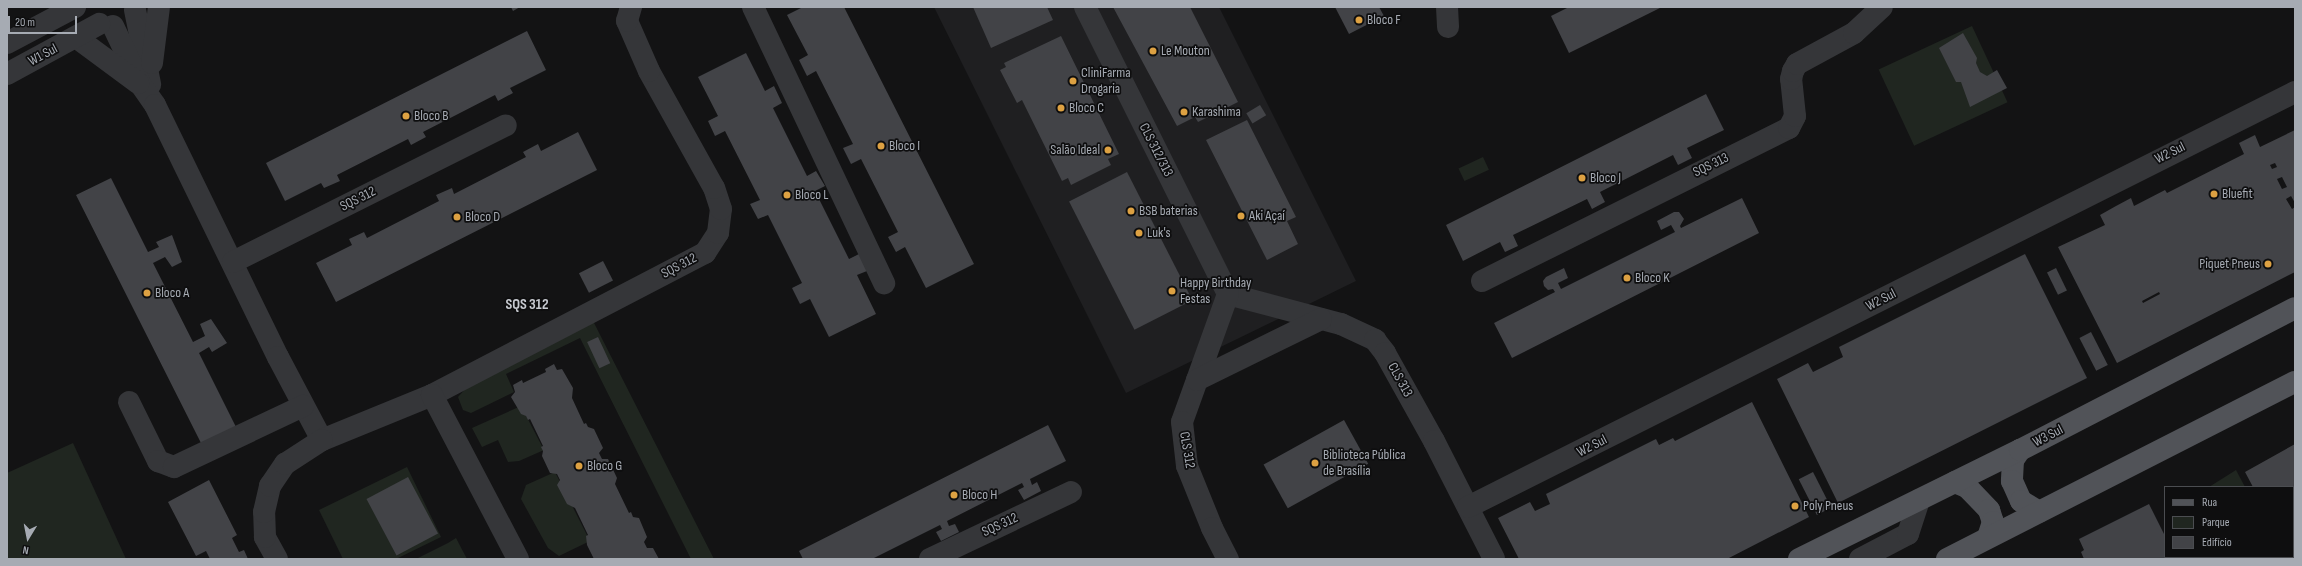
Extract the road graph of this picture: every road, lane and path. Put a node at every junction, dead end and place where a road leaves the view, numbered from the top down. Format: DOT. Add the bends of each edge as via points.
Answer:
graph roads {
  1 [pos="75,7"];
  2 [pos="85,7"];
  3 [pos="159,7"];
  4 [pos="631,7"];
  5 [pos="753,7"];
  6 [pos="1085,7"];
  7 [pos="1882,7"];
  8 [pos="135,9"];
  9 [pos="106,25"];
  10 [pos="77,38"];
  11 [pos="7,43"];
  12 [pos="7,74"];
  13 [pos="145,84"];
  14 [pos="2295,92"];
  15 [pos="506,125"];
  16 [pos="233,262"];
  17 [pos="1482,281"];
  18 [pos="884,283"];
  19 [pos="1228,294"];
  20 [pos="2295,308"];
  21 [pos="1321,320"];
  22 [pos="1198,380"];
  23 [pos="2295,382"];
  24 [pos="432,396"];
  25 [pos="128,402"];
  26 [pos="304,406"];
  27 [pos="322,440"];
  28 [pos="2020,450"];
  29 [pos="1955,482"];
  30 [pos="1071,492"];
  31 [pos="1919,500"];
  32 [pos="1468,507"];
  33 [pos="2039,512"];
  34 [pos="1988,537"];
  35 [pos="277,559"];
  36 [pos="518,559"];
  37 [pos="930,559"];
  38 [pos="1228,559"];
  39 [pos="1494,559"];
  40 [pos="1799,559"];
  41 [pos="1860,559"];
  42 [pos="1947,559"];
  1 -- 11 [label="street, W1 Sul"];
  2 -- 9 [label="street" via="88,15"];
  3 -- 13 [label="street"];
  4 -- 24 [label="street, SQS 312" via="626,21 648,71 714,188 721,209 718,233 705,253"];
  5 -- 18 [label="street"];
  6 -- 19 [label="street, CLS 312/313"];
  7 -- 17 [label="street, SQS 313" via="1854,33 1797,64 1792,71 1791,79 1795,116 1789,128"];
  8 -- 9 [label="street, W1 Sul" via="126,21"];
  8 -- 13 [label="street"];
  9 -- 10 [label="street, W1 Sul"];
  9 -- 13 [label="street"];
  10 -- 12 [label="street, W1 Sul"];
  10 -- 13 [label="street"];
  13 -- 16 [label="street"];
  14 -- 32 [label="street, W2 Sul"];
  15 -- 16 [label="street, SQS 312"];
  16 -- 26 [label="street"];
  19 -- 21 [label="street, CLS 313"];
  19 -- 22 [label="street, CLS 312"];
  20 -- 28 [label="main road, W3 Sul"];
  21 -- 22 [label="street"];
  21 -- 32 [label="street, CLS 313" via="1341,324 1375,340 1385,353"];
  22 -- 38 [label="street, CLS 312" via="1182,422 1187,466 1212,528"];
  23 -- 33 [label="main road"];
  24 -- 27 [label="street, SQS 312"];
  24 -- 36 [label="street"];
  25 -- 26 [label="street" via="158,461 174,467"];
  26 -- 27 [label="street"];
  27 -- 35 [label="street, SQS 312" via="285,464 270,486 264,512 265,537"];
  28 -- 29 [label="main road, W3 Sul"];
  28 -- 33 [label="main road" via="2013,460 2012,481 2021,500"];
  29 -- 31 [label="main road, W3 Sul"];
  29 -- 34 [label="main road" via="1968,487 1989,510 1993,522"];
  30 -- 37 [label="street, SQS 312"];
  31 -- 40 [label="main road, W3 Sul"];
  31 -- 41 [label="street" via="1908,534"];
  32 -- 39 [label="street, CLS 313"];
  33 -- 34 [label="main road"];
  34 -- 42 [label="main road"];
}
